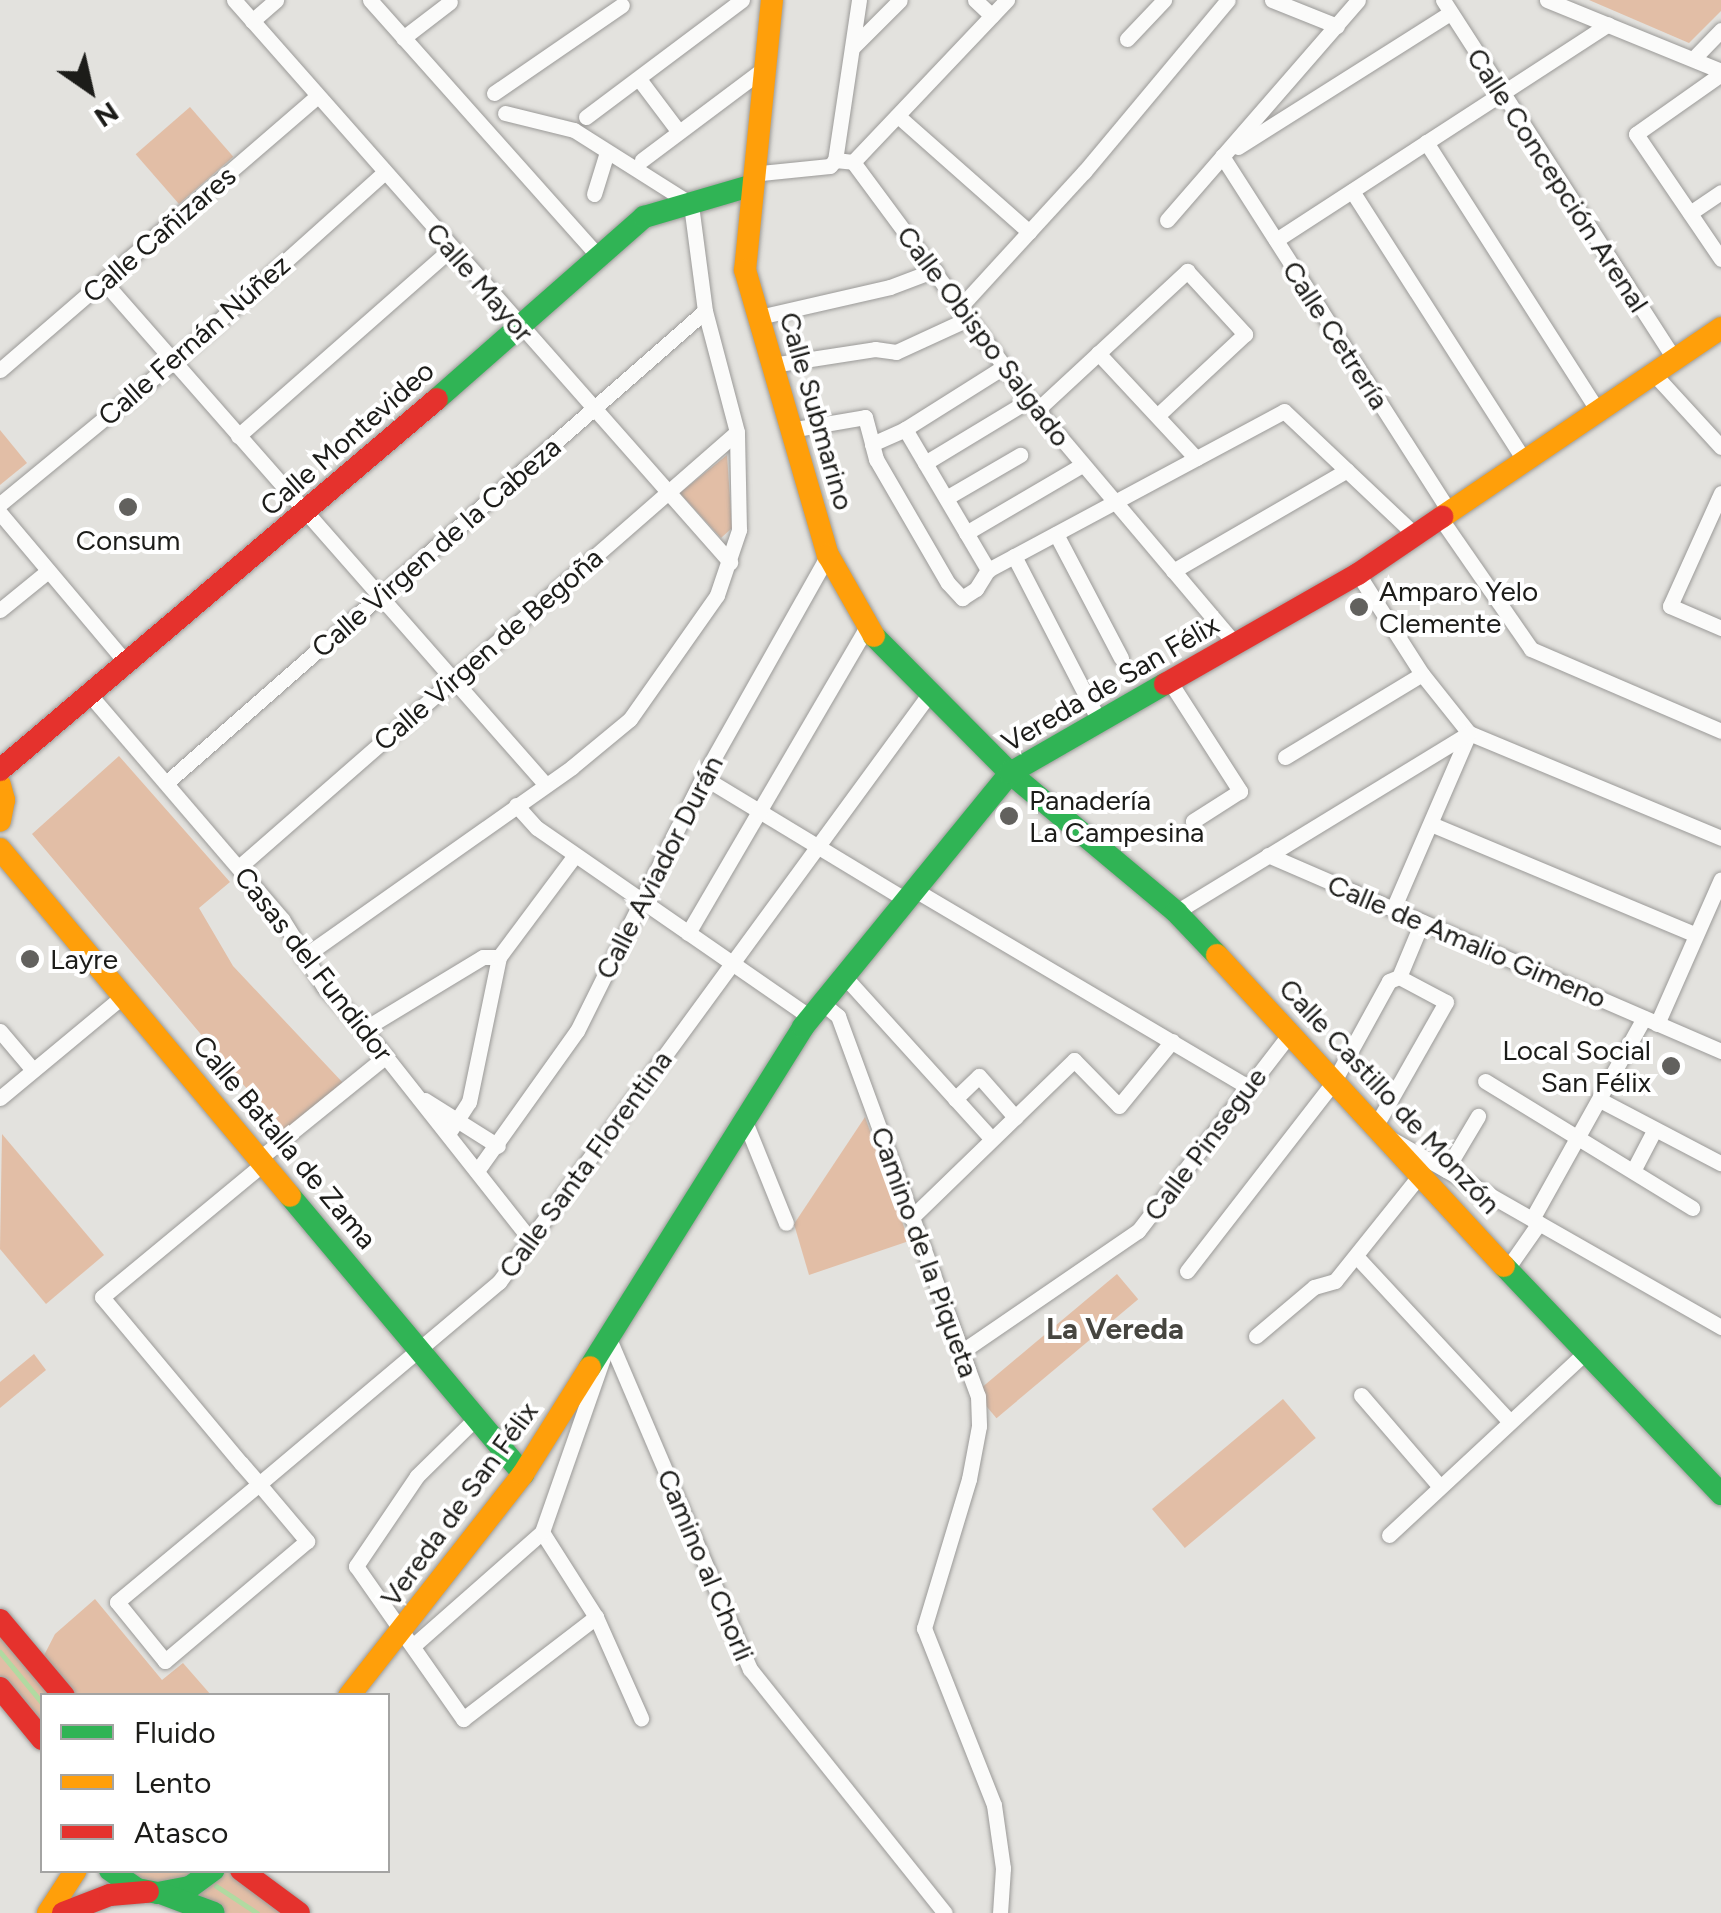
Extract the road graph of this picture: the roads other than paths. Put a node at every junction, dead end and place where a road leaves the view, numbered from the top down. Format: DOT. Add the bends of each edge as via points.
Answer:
graph roads {
  1 [pos="234,0"];
  2 [pos="276,0"];
  3 [pos="370,0"];
  4 [pos="742,0"];
  5 [pos="772,0"];
  6 [pos="859,0"];
  7 [pos="900,0"];
  8 [pos="975,0"];
  9 [pos="1007,0"];
  10 [pos="1164,0"];
  11 [pos="1228,0"];
  12 [pos="1272,0"];
  13 [pos="1358,0"];
  14 [pos="1547,0"];
  15 [pos="450,2"];
  16 [pos="624,2"];
  17 [pos="1447,6"];
  18 [pos="992,16"];
  19 [pos="252,21"];
  20 [pos="1608,24"];
  21 [pos="1337,26"];
  22 [pos="1721,30"];
  23 [pos="403,38"];
  24 [pos="1128,39"];
  25 [pos="853,47"];
  26 [pos="1694,58"];
  27 [pos="766,67"];
  28 [pos="1721,72"];
  29 [pos="639,78"];
  30 [pos="494,93"];
  31 [pos="1502,93"];
  32 [pos="317,96"];
  33 [pos="505,113"];
  34 [pos="898,116"];
  35 [pos="586,118"];
  36 [pos="679,132"];
  37 [pos="1426,142"];
  38 [pos="607,152"];
  39 [pos="1222,156"];
  40 [pos="642,160"];
  41 [pos="834,160"];
  42 [pos="852,162"];
  43 [pos="384,173"];
  44 [pos="750,180"];
  45 [pos="1352,191"];
  46 [pos="1721,192"];
  47 [pos="594,194"];
  48 [pos="691,204"];
  49 [pos="1690,213"];
  50 [pos="1168,220"];
  51 [pos="1030,232"];
  52 [pos="1276,240"];
  53 [pos="451,249"];
  54 [pos="598,256"];
  55 [pos="1721,258"];
  56 [pos="934,270"];
  57 [pos="105,283"];
  58 [pos="705,311"];
  59 [pos="965,312"];
  60 [pos="759,317"];
  61 [pos="518,326"];
  62 [pos="1721,328"];
  63 [pos="1098,354"];
  64 [pos="1674,360"];
  65 [pos="173,362"];
  66 [pos="772,365"];
  67 [pos="1005,366"];
  68 [pos="0,370"];
  69 [pos="1654,374"];
  70 [pos="1033,405"];
  71 [pos="592,410"];
  72 [pos="1598,412"];
  73 [pos="1156,416"];
  74 [pos="906,429"];
  75 [pos="790,430"];
  76 [pos="738,432"];
  77 [pos="238,436"];
  78 [pos="872,444"];
  79 [pos="1721,447"];
  80 [pos="1020,455"];
  81 [pos="1196,458"];
  82 [pos="1524,462"];
  83 [pos="925,463"];
  84 [pos="1082,465"];
  85 [pos="1347,470"];
  86 [pos="668,492"];
  87 [pos="1721,494"];
  88 [pos="946,498"];
  89 [pos="1114,502"];
  90 [pos="0,504"];
  91 [pos="0,513"];
  92 [pos="307,514"];
  93 [pos="1446,516"];
  94 [pos="1716,518"];
  95 [pos="966,533"];
  96 [pos="1056,534"];
  97 [pos="1416,536"];
  98 [pos="828,555"];
  99 [pos="1014,556"];
  100 [pos="730,562"];
  101 [pos="48,570"];
  102 [pos="988,570"];
  103 [pos="1173,571"];
  104 [pos="1358,574"];
  105 [pos="380,598"];
  106 [pos="0,610"];
  107 [pos="866,628"];
  108 [pos="1721,628"];
  109 [pos="1236,645"];
  110 [pos="1121,658"];
  111 [pos="127,664"];
  112 [pos="1422,674"];
  113 [pos="453,680"];
  114 [pos="1170,682"];
  115 [pos="930,694"];
  116 [pos="90,695"];
  117 [pos="1099,720"];
  118 [pos="1721,731"];
  119 [pos="1468,733"];
  120 [pos="1285,758"];
  121 [pos="0,770"];
  122 [pos="1010,773"];
  123 [pos="703,777"];
  124 [pos="166,783"];
  125 [pos="545,784"];
  126 [pos="0,785"];
  127 [pos="516,805"];
  128 [pos="758,812"];
  129 [pos="0,821"];
  130 [pos="1193,821"];
  131 [pos="1431,824"];
  132 [pos="1721,838"];
  133 [pos="818,846"];
  134 [pos="0,850"];
  135 [pos="575,855"];
  136 [pos="1268,856"];
  137 [pos="239,867"];
  138 [pos="1721,878"];
  139 [pos="910,895"];
  140 [pos="640,900"];
  141 [pos="1393,909"];
  142 [pos="1176,912"];
  143 [pos="1422,922"];
  144 [pos="688,933"];
  145 [pos="1696,935"];
  146 [pos="304,957"];
  147 [pos="499,958"];
  148 [pos="732,963"];
  149 [pos="844,976"];
  150 [pos="1399,977"];
  151 [pos="124,995"];
  152 [pos="816,1010"];
  153 [pos="1651,1021"];
  154 [pos="364,1029"];
  155 [pos="0,1031"];
  156 [pos="1291,1032"];
  157 [pos="1172,1042"];
  158 [pos="1721,1051"];
  159 [pos="386,1056"];
  160 [pos="33,1070"];
  161 [pos="1485,1082"];
  162 [pos="1333,1084"];
  163 [pos="1248,1087"];
  164 [pos="415,1094"];
  165 [pos="0,1098"];
  166 [pos="955,1098"];
  167 [pos="1600,1100"];
  168 [pos="1478,1116"];
  169 [pos="1014,1117"];
  170 [pos="744,1120"];
  171 [pos="459,1121"];
  172 [pos="1374,1129"];
  173 [pos="1655,1129"];
  174 [pos="448,1134"];
  175 [pos="992,1140"];
  176 [pos="1580,1140"];
  177 [pos="498,1146"];
  178 [pos="262,1161"];
  179 [pos="1720,1163"];
  180 [pos="1446,1170"];
  181 [pos="477,1171"];
  182 [pos="1633,1172"];
  183 [pos="1419,1176"];
  184 [pos="1692,1208"];
  185 [pos="911,1218"];
  186 [pos="1535,1221"];
  187 [pos="786,1223"];
  188 [pos="530,1240"];
  189 [pos="1356,1256"];
  190 [pos="1508,1266"];
  191 [pos="1187,1270"];
  192 [pos="1721,1327"];
  193 [pos="1256,1336"];
  194 [pos="610,1340"];
  195 [pos="419,1349"];
  196 [pos="964,1350"];
  197 [pos="1588,1350"];
  198 [pos="1361,1395"];
  199 [pos="476,1418"];
  200 [pos="1510,1422"];
  201 [pos="523,1474"];
  202 [pos="259,1484"];
  203 [pos="1440,1487"];
  204 [pos="1714,1487"];
  205 [pos="542,1532"];
  206 [pos="1389,1535"];
  207 [pos="596,1617"];
  208 [pos="0,1620"];
  209 [pos="409,1638"];
  210 [pos="0,1688"];
  211 [pos="61,1693"];
  212 [pos="352,1693"];
  213 [pos="641,1718"];
  214 [pos="40,1737"];
  215 [pos="74,1873"];
  216 [pos="116,1873"];
  217 [pos="208,1873"];
  218 [pos="246,1873"];
  219 [pos="153,1893"];
  220 [pos="48,1913"];
  221 [pos="63,1913"];
  222 [pos="214,1913"];
  223 [pos="298,1913"];
  224 [pos="946,1913"];
  225 [pos="1000,1913"];
  1 -- 19 [label="street, Calle Mayor"];
  2 -- 19 [label="street"];
  3 -- 23 [label="street"];
  4 -- 29 [label="street"];
  5 -- 27 [label="main road, Calle Submarino"];
  6 -- 25 [label="street"];
  7 -- 25 [label="street"];
  8 -- 18 [label="street"];
  9 -- 18 [label="street"];
  10 -- 24 [label="street"];
  11 -- 51 [label="street"];
  12 -- 21 [label="street"];
  13 -- 21 [label="street"];
  14 -- 20 [label="street"];
  15 -- 23 [label="street"];
  16 -- 30 [label="street"];
  17 -- 31 [label="street, Calle Concepción Arenal"];
  17 -- 39 [label="street"];
  18 -- 34 [label="street"];
  19 -- 32 [label="street, Calle Mayor"];
  20 -- 26 [label="street"];
  20 -- 31 [label="street"];
  21 -- 39 [label="street"];
  22 -- 26 [label="street"];
  23 -- 54 [label="street"];
  25 -- 41 [label="street"];
  26 -- 28 [label="street"];
  27 -- 36 [label="street"];
  27 -- 44 [label="main road, Calle Submarino"];
  28 -- 49 [label="street" via="1636,134"];
  29 -- 35 [label="street"];
  29 -- 36 [label="street"];
  31 -- 37 [label="street"];
  31 -- 64 [label="street, Calle Concepción Arenal"];
  32 -- 43 [label="street, Calle Mayor"];
  32 -- 57 [label="street, Calle Cañizares"];
  33 -- 38 [label="street" via="574,130"];
  34 -- 42 [label="street"];
  34 -- 51 [label="street"];
  36 -- 40 [label="street"];
  37 -- 45 [label="street"];
  37 -- 72 [label="street"];
  38 -- 47 [label="street"];
  38 -- 48 [label="street"];
  39 -- 50 [label="street"];
  39 -- 52 [label="street, Calle Cetrería"];
  41 -- 42 [label="street"];
  41 -- 44 [label="street"];
  42 -- 56 [label="street, Calle Obispo Salgado"];
  43 -- 53 [label="street, Calle Mayor"];
  43 -- 65 [label="street, Calle Fernán Núñez"];
  44 -- 48 [label="main road, Calle Montevideo"];
  44 -- 60 [label="main road, Calle Submarino" via="744,262"];
  45 -- 52 [label="street"];
  45 -- 82 [label="street"];
  46 -- 49 [label="street"];
  48 -- 54 [label="main road, Calle Montevideo" via="650,214"];
  48 -- 58 [label="street"];
  49 -- 55 [label="street"];
  51 -- 59 [label="street"];
  52 -- 93 [label="street, Calle Cetrería"];
  53 -- 61 [label="street, Calle Mayor"];
  53 -- 77 [label="street"];
  54 -- 61 [label="main road, Calle Montevideo"];
  56 -- 59 [label="street, Calle Obispo Salgado"];
  56 -- 60 [label="street" via="890,287"];
  57 -- 65 [label="street"];
  57 -- 68 [label="street, Calle Cañizares"];
  58 -- 71 [label="street, Calle Virgen de la Cabeza"];
  58 -- 76 [label="street"];
  59 -- 66 [label="street" via="896,352 875,349"];
  59 -- 67 [label="street, Calle Obispo Salgado"];
  60 -- 66 [label="main road, Calle Submarino"];
  61 -- 71 [label="street, Calle Mayor"];
  61 -- 92 [label="main road, Calle Montevideo"];
  62 -- 64 [label="main road, Vereda de San Félix"];
  63 -- 70 [label="street"];
  63 -- 73 [label="street"];
  63 -- 73 [label="street" via="1187,271 1244,334"];
  64 -- 69 [label="main road, Vereda de San Félix"];
  65 -- 77 [label="street"];
  65 -- 90 [label="street, Calle Fernán Núñez"];
  66 -- 75 [label="main road, Calle Submarino"];
  67 -- 70 [label="street, Calle Obispo Salgado"];
  67 -- 74 [label="street"];
  69 -- 72 [label="main road, Vereda de San Félix"];
  69 -- 79 [label="street"];
  70 -- 83 [label="street"];
  70 -- 84 [label="street, Calle Obispo Salgado"];
  71 -- 86 [label="street, Calle Mayor"];
  71 -- 105 [label="street, Calle Virgen de la Cabeza"];
  72 -- 82 [label="main road, Vereda de San Félix"];
  73 -- 81 [label="street"];
  74 -- 78 [label="street"];
  74 -- 83 [label="street"];
  75 -- 78 [label="street" via="865,417"];
  75 -- 98 [label="main road, Calle Submarino"];
  76 -- 86 [label="street, Calle Virgen de Begoña"];
  76 -- 100 [label="street" via="739,530"];
  77 -- 92 [label="street"];
  78 -- 102 [label="street" via="948,583 962,598"];
  80 -- 88 [label="street"];
  81 -- 85 [label="street" via="1284,411"];
  81 -- 89 [label="street"];
  82 -- 93 [label="main road, Vereda de San Félix"];
  83 -- 88 [label="street"];
  84 -- 89 [label="street, Calle Obispo Salgado"];
  84 -- 95 [label="street"];
  85 -- 97 [label="street"];
  85 -- 103 [label="street"];
  86 -- 100 [label="street, Calle Mayor"];
  86 -- 113 [label="street, Calle Virgen de Begoña"];
  87 -- 94 [label="street"];
  88 -- 95 [label="street"];
  89 -- 96 [label="street"];
  89 -- 103 [label="street, Calle Obispo Salgado"];
  91 -- 101 [label="street"];
  92 -- 105 [label="street"];
  92 -- 111 [label="main road, Calle Montevideo"];
  93 -- 97 [label="main road, Vereda de San Félix"];
  93 -- 118 [label="street, Calle Cetrería" via="1530,649"];
  94 -- 108 [label="street" via="1670,606"];
  95 -- 102 [label="street"];
  96 -- 99 [label="street"];
  96 -- 110 [label="street"];
  97 -- 104 [label="main road, Vereda de San Félix"];
  98 -- 107 [label="main road, Calle Submarino"];
  98 -- 123 [label="street, Calle Aviador Durán"];
  99 -- 102 [label="street"];
  99 -- 117 [label="street"];
  100 -- 125 [label="street" via="717,594 630,719"];
  101 -- 106 [label="street"];
  101 -- 111 [label="street"];
  103 -- 109 [label="street, Calle Obispo Salgado"];
  104 -- 109 [label="main road, Vereda de San Félix"];
  104 -- 112 [label="street"];
  105 -- 113 [label="street"];
  105 -- 124 [label="street, Calle Virgen de la Cabeza"];
  107 -- 115 [label="main road, Calle Submarino"];
  107 -- 128 [label="street"];
  109 -- 114 [label="main road, Vereda de San Félix"];
  111 -- 116 [label="main road, Calle Montevideo"];
  112 -- 119 [label="street"];
  112 -- 120 [label="street"];
  113 -- 125 [label="street"];
  113 -- 137 [label="street, Calle Virgen de Begoña"];
  114 -- 117 [label="main road, Vereda de San Félix"];
  114 -- 130 [label="street" via="1240,791"];
  115 -- 122 [label="main road, Calle Submarino"];
  115 -- 133 [label="street, Calle Santa Florentina"];
  116 -- 121 [label="main road, Calle Montevideo"];
  116 -- 124 [label="street, Casas del Fundidor"];
  117 -- 122 [label="main road, Vereda de San Félix"];
  119 -- 131 [label="street"];
  119 -- 132 [label="street"];
  119 -- 136 [label="street"];
  122 -- 139 [label="main road, Vereda de San Félix"];
  122 -- 142 [label="main road, Calle Castillo de Monzón"];
  123 -- 128 [label="street"];
  123 -- 140 [label="street, Calle Aviador Durán"];
  124 -- 137 [label="street, Casas del Fundidor"];
  125 -- 127 [label="street"];
  126 -- 129 [label="main road"];
  127 -- 135 [label="street"];
  127 -- 146 [label="street"];
  128 -- 133 [label="street"];
  128 -- 144 [label="street"];
  131 -- 141 [label="street"];
  131 -- 145 [label="street"];
  133 -- 139 [label="street"];
  133 -- 148 [label="street, Calle Santa Florentina"];
  134 -- 151 [label="main road, Calle Batalla de Zama"];
  135 -- 140 [label="street"];
  135 -- 147 [label="street"];
  136 -- 141 [label="street, Calle de Amalio Gimeno"];
  136 -- 142 [label="street"];
  137 -- 146 [label="street, Casas del Fundidor"];
  138 -- 145 [label="street"];
  139 -- 149 [label="main road, Vereda de San Félix"];
  139 -- 157 [label="street"];
  140 -- 144 [label="street"];
  140 -- 177 [label="street, Calle Aviador Durán" via="577,1030"];
  141 -- 143 [label="street, Calle de Amalio Gimeno"];
  142 -- 156 [label="main road, Calle Castillo de Monzón"];
  143 -- 150 [label="street"];
  143 -- 153 [label="street, Calle de Amalio Gimeno"];
  144 -- 148 [label="street"];
  145 -- 153 [label="street"];
  146 -- 154 [label="street, Casas del Fundidor"];
  147 -- 154 [label="street" via="483,957"];
  147 -- 171 [label="street" via="474,1084"];
  148 -- 152 [label="street"];
  148 -- 188 [label="street, Calle Santa Florentina"];
  149 -- 152 [label="main road, Vereda de San Félix"];
  149 -- 166 [label="street"];
  150 -- 162 [label="street" via="1389,980"];
  150 -- 172 [label="street" via="1446,1002"];
  151 -- 160 [label="street"];
  151 -- 178 [label="main road, Calle Batalla de Zama"];
  152 -- 170 [label="main road, Vereda de San Félix"];
  152 -- 185 [label="street, Camino de la Piqueta" via="838,1016"];
  153 -- 158 [label="street, Calle de Amalio Gimeno"];
  153 -- 167 [label="street"];
  154 -- 159 [label="street, Casas del Fundidor"];
  155 -- 160 [label="street"];
  156 -- 162 [label="main road, Calle Castillo de Monzón"];
  156 -- 163 [label="street, Calle Pinsegue"];
  157 -- 163 [label="street"];
  157 -- 169 [label="street" via="1119,1106 1074,1060"];
  159 -- 164 [label="street, Casas del Fundidor"];
  159 -- 178 [label="street"];
  160 -- 165 [label="street"];
  161 -- 176 [label="street"];
  162 -- 172 [label="main road, Calle Castillo de Monzón"];
  162 -- 191 [label="street"];
  163 -- 196 [label="street, Calle Pinsegue" via="1138,1232"];
  164 -- 171 [label="street"];
  164 -- 174 [label="street, Casas del Fundidor"];
  166 -- 169 [label="street" via="980,1076"];
  166 -- 175 [label="street"];
  167 -- 173 [label="street"];
  167 -- 176 [label="street"];
  168 -- 180 [label="street"];
  169 -- 175 [label="street"];
  170 -- 187 [label="street"];
  170 -- 194 [label="main road, Vereda de San Félix"];
  171 -- 174 [label="street"];
  171 -- 177 [label="street"];
  172 -- 180 [label="street"];
  172 -- 183 [label="main road, Calle Castillo de Monzón"];
  173 -- 179 [label="street"];
  173 -- 182 [label="street"];
  174 -- 181 [label="street, Casas del Fundidor"];
  175 -- 185 [label="street"];
  176 -- 182 [label="street"];
  176 -- 186 [label="street"];
  177 -- 181 [label="street, Calle Aviador Durán"];
  178 -- 195 [label="main road, Calle Batalla de Zama"];
  178 -- 202 [label="street" via="102,1297"];
  180 -- 186 [label="street"];
  181 -- 188 [label="street, Casas del Fundidor"];
  182 -- 184 [label="street"];
  183 -- 189 [label="street"];
  183 -- 190 [label="main road, Calle Castillo de Monzón"];
  185 -- 196 [label="street, Camino de la Piqueta"];
  186 -- 190 [label="street"];
  186 -- 192 [label="street"];
  188 -- 195 [label="street, Calle Santa Florentina" via="499,1282"];
  189 -- 193 [label="street" via="1334,1282 1314,1286"];
  189 -- 200 [label="street"];
  190 -- 197 [label="main road, Calle Castillo de Monzón"];
  194 -- 201 [label="main road, Vereda de San Félix"];
  194 -- 205 [label="street, Vereda de San Félix"];
  194 -- 224 [label="street, Camino al Chorli" via="750,1668"];
  195 -- 199 [label="main road, Calle Batalla de Zama"];
  195 -- 202 [label="street, Calle Santa Florentina"];
  196 -- 225 [label="street, Camino de la Piqueta" via="979,1426 924,1628 994,1805 1003,1868"];
  197 -- 200 [label="street"];
  197 -- 204 [label="main road, Calle Castillo de Monzón"];
  198 -- 203 [label="street"];
  199 -- 201 [label="main road, Calle Batalla de Zama"];
  199 -- 209 [label="street" via="417,1476 356,1566"];
  200 -- 203 [label="street"];
  201 -- 209 [label="main road, Vereda de San Félix"];
  202 -- 202 [label="street, Calle Santa Florentina" via="306,1541 166,1661 117,1602"];
  203 -- 206 [label="street"];
  205 -- 207 [label="street"];
  205 -- 209 [label="street"];
  207 -- 209 [label="street" via="464,1719"];
  207 -- 213 [label="street"];
  208 -- 211 [label="main road"];
  209 -- 212 [label="main road, Vereda de San Félix"];
  210 -- 214 [label="main road"];
  215 -- 220 [label="main road"];
  216 -- 219 [label="main road"];
  217 -- 219 [label="main road" via="190,1888"];
  218 -- 223 [label="main road"];
  219 -- 221 [label="main road" via="110,1894"];
  219 -- 222 [label="main road"];
}
